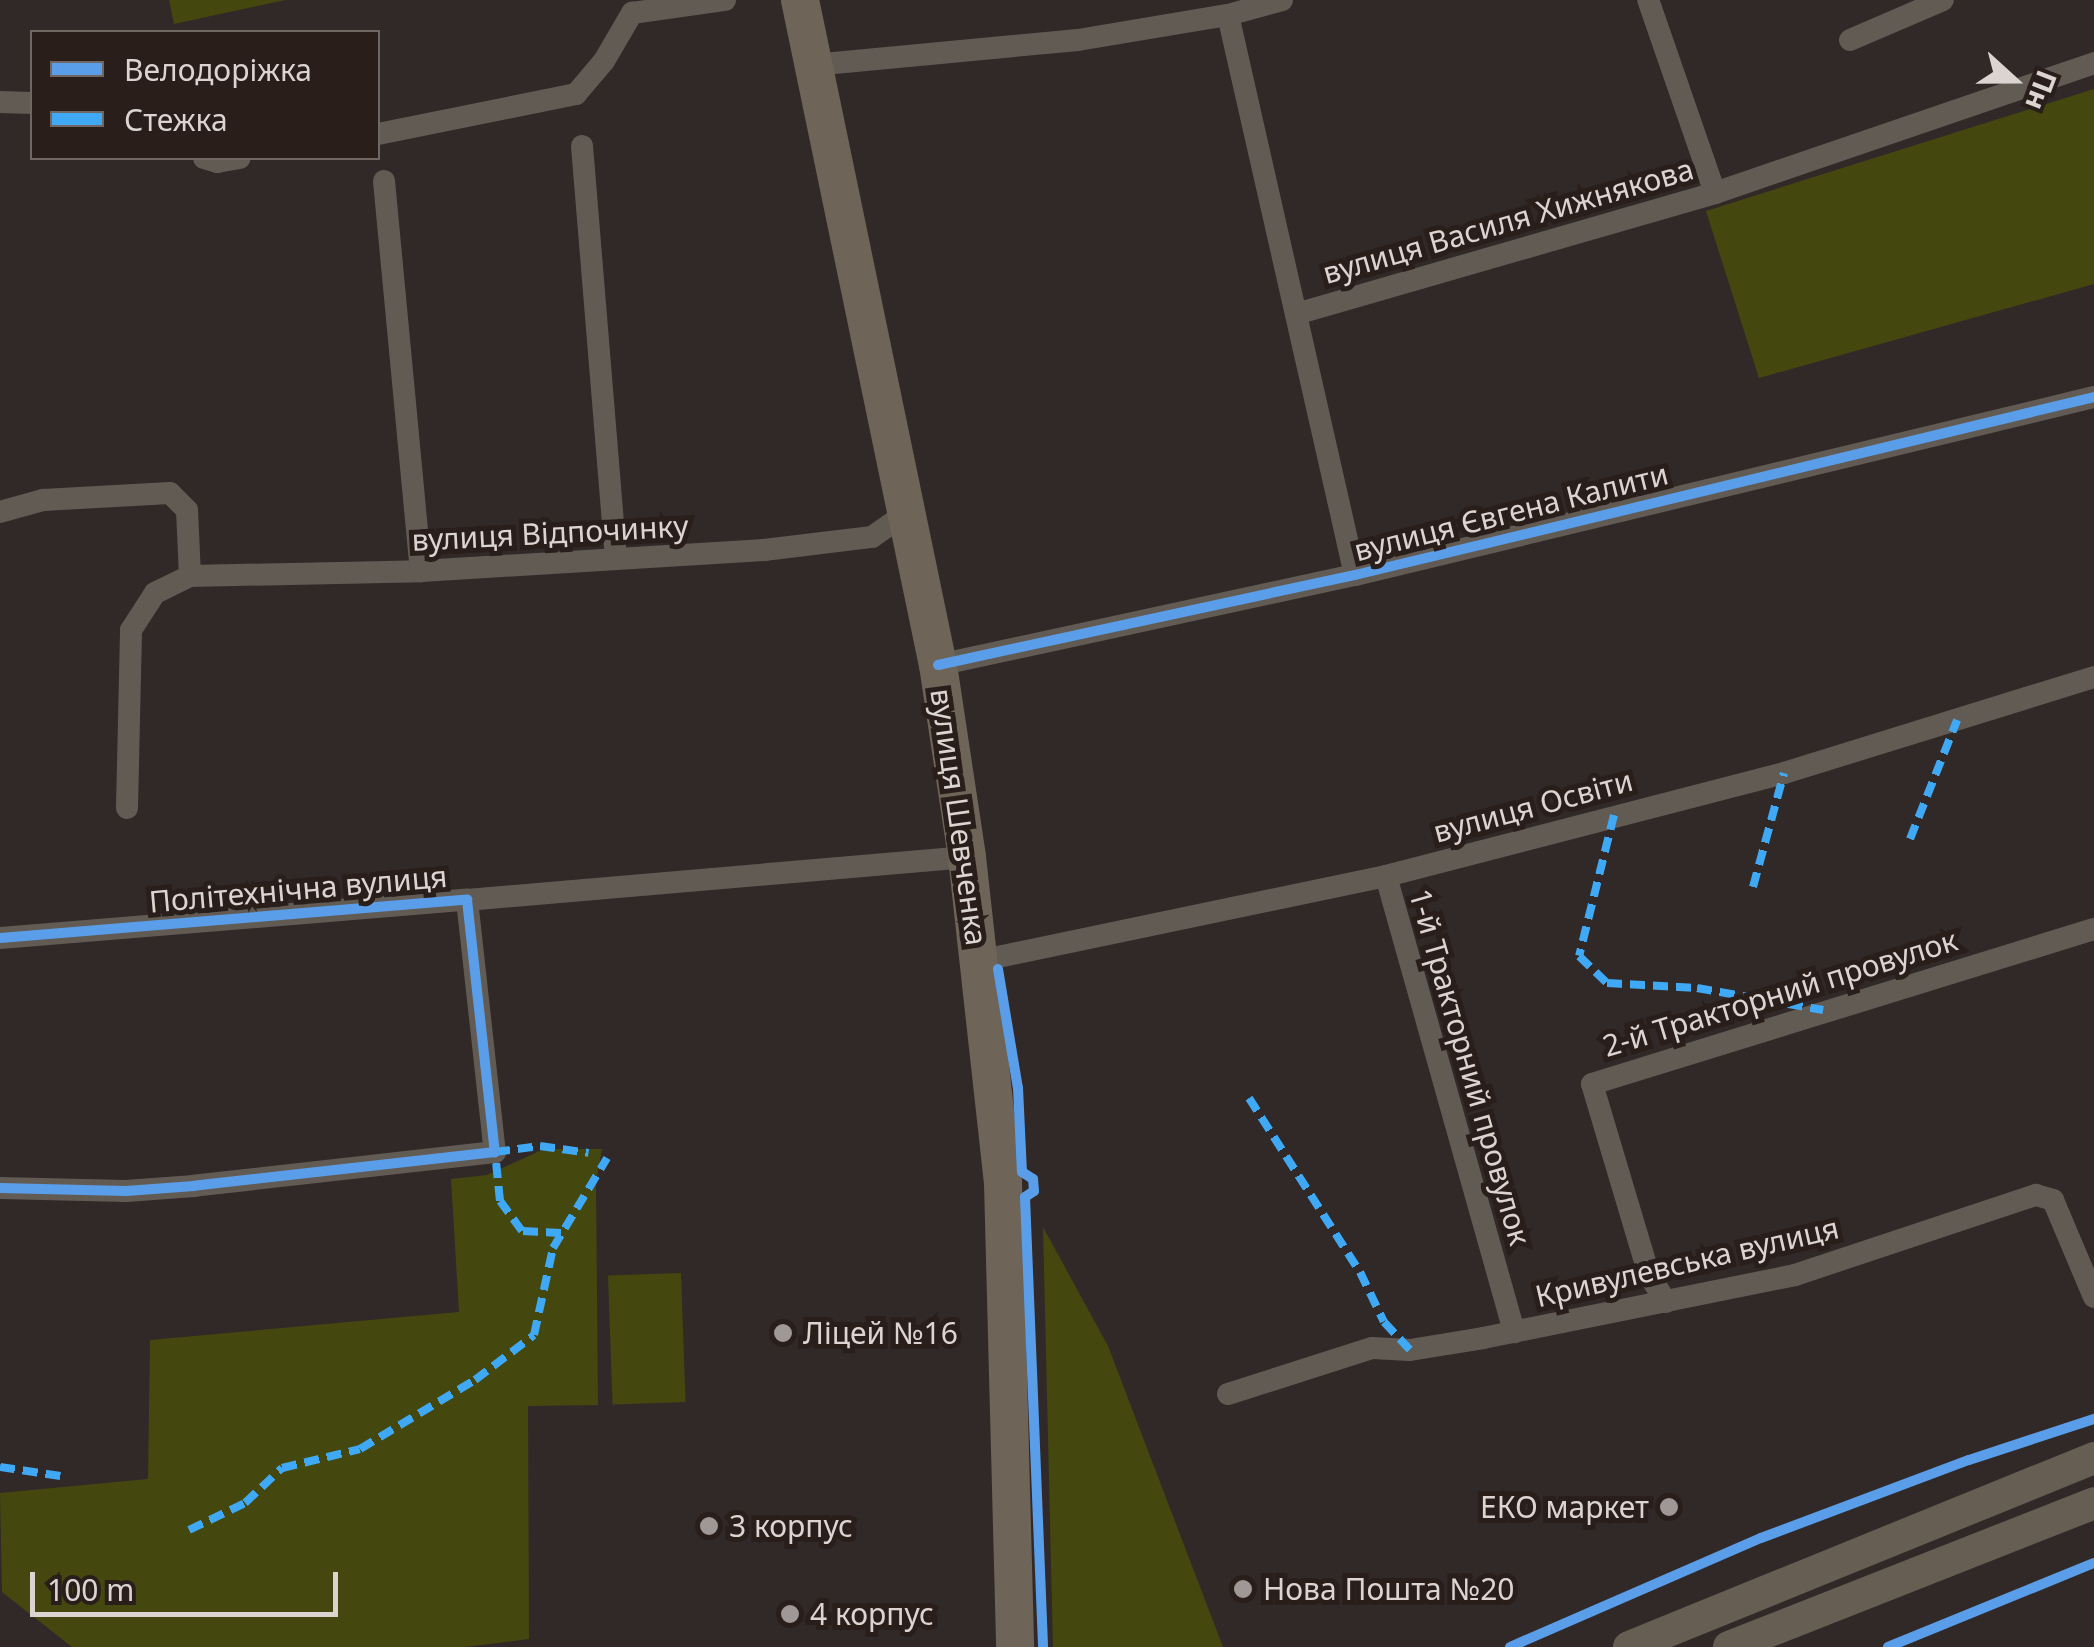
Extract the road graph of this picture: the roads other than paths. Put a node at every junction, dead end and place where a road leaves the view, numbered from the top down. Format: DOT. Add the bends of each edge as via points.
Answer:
graph roads {
  1 [pos="724,0"];
  2 [pos="800,0"];
  3 [pos="1166,0"];
  4 [pos="1282,0"];
  5 [pos="1648,0"];
  6 [pos="1943,0"];
  7 [pos="1228,15"];
  8 [pos="1170,24"];
  9 [pos="1850,40"];
  10 [pos="2094,63"];
  11 [pos="813,65"];
  12 [pos="0,102"];
  13 [pos="30,104"];
  14 [pos="380,134"];
  15 [pos="582,146"];
  16 [pos="384,181"];
  17 [pos="1715,193"];
  18 [pos="1296,314"];
  19 [pos="2094,396"];
  20 [pos="0,512"];
  21 [pos="904,514"];
  22 [pos="616,558"];
  23 [pos="420,571"];
  24 [pos="1356,575"];
  25 [pos="190,576"];
  26 [pos="938,665"];
  27 [pos="2094,677"];
  28 [pos="127,808"];
  29 [pos="967,857"];
  30 [pos="1386,876"];
  31 [pos="466,900"];
  32 [pos="2094,929"];
  33 [pos="0,938"];
  34 [pos="980,961"];
  35 [pos="0,1188"];
  36 [pos="2094,1297"];
  37 [pos="1666,1302"];
  38 [pos="1514,1332"];
  39 [pos="1228,1394"];
  40 [pos="2094,1458"];
  41 [pos="2094,1503"];
  42 [pos="1016,1647"];
  43 [pos="1628,1647"];
  44 [pos="1728,1647"];
  1 -- 14 [label="street" via="632,13 576,94"];
  2 -- 11 [label="main road, вулиця Шевченка"];
  3 -- 8 [label="street"];
  4 -- 7 [label="street"];
  5 -- 17 [label="street, вулиця Василя Хижнякова"];
  6 -- 9 [label="street"];
  7 -- 8 [label="street"];
  7 -- 18 [label="street"];
  8 -- 11 [label="street" via="1078,40"];
  10 -- 17 [label="street"];
  11 -- 21 [label="main road, вулиця Шевченка"];
  12 -- 13 [label="street"];
  15 -- 22 [label="street"];
  16 -- 23 [label="street"];
  17 -- 18 [label="street, вулиця Василя Хижнякова"];
  18 -- 24 [label="street"];
  19 -- 24 [label="street, вулиця Євгена Калити"];
  20 -- 25 [label="street" via="42,500 170,493 187,510"];
  21 -- 22 [label="street, вулиця Відпочинку" via="872,537"];
  21 -- 26 [label="main road, вулиця Шевченка"];
  22 -- 23 [label="street, вулиця Відпочинку"];
  23 -- 25 [label="street, вулиця Відпочинку"];
  24 -- 26 [label="street, вулиця Євгена Калити"];
  25 -- 28 [label="street" via="155,592 131,630"];
  26 -- 29 [label="main road, вулиця Шевченка"];
  27 -- 30 [label="street, вулиця Освіти" via="1784,773"];
  29 -- 31 [label="street, Політехнічна вулиця"];
  29 -- 34 [label="main road, вулиця Шевченка"];
  30 -- 34 [label="street, вулиця Освіти"];
  30 -- 38 [label="street, 1-й Тракторний провулок"];
  31 -- 33 [label="street, Політехнічна вулиця"];
  31 -- 35 [label="street, Політехнічна вулиця" via="495,1152 126,1191"];
  32 -- 37 [label="street, 2-й Тракторний провулок" via="1592,1084 1649,1275"];
  34 -- 42 [label="main road, вулиця Шевченка" via="1004,1183"];
  36 -- 37 [label="street, Кривулевська вулиця" via="2053,1200 2036,1196 1795,1275"];
  37 -- 38 [label="street, Кривулевська вулиця"];
  38 -- 39 [label="street, Кривулевська вулиця" via="1410,1350 1372,1348"];
  40 -- 43 [label="main road"];
  41 -- 44 [label="main road"];
}
